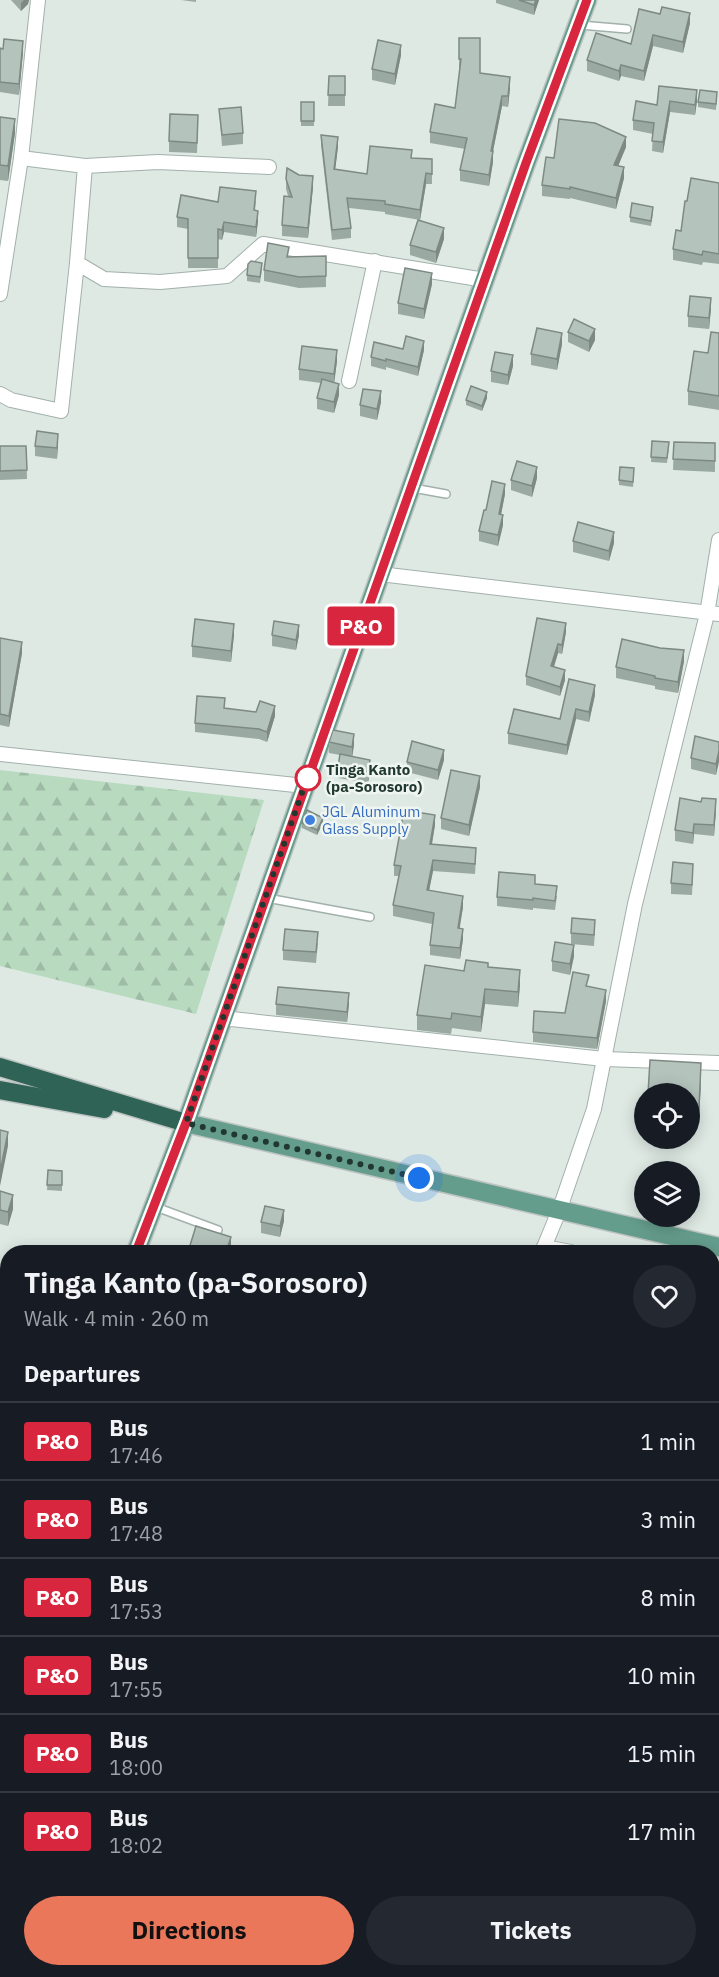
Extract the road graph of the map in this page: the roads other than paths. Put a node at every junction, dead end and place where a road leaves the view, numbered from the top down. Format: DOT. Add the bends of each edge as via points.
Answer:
graph roads {
  1 [pos="38,0"];
  2 [pos="587,0"];
  3 [pos="578,25"];
  4 [pos="627,29"];
  5 [pos="8,123"];
  6 [pos="25,124"];
  7 [pos="21,158"];
  8 [pos="86,166"];
  9 [pos="269,167"];
  10 [pos="375,261"];
  11 [pos="76,263"];
  12 [pos="485,280"];
  13 [pos="0,294"];
  14 [pos="349,381"];
  15 [pos="0,394"];
  16 [pos="410,488"];
  17 [pos="446,494"];
  18 [pos="719,540"];
  19 [pos="380,574"];
  20 [pos="713,614"];
  21 [pos="0,754"];
  22 [pos="305,786"];
  23 [pos="265,898"];
  24 [pos="369,917"];
  25 [pos="222,1018"];
  26 [pos="604,1059"];
  27 [pos="719,1063"];
  28 [pos="0,1067"];
  29 [pos="0,1090"];
  30 [pos="186,1123"];
  31 [pos="153,1207"];
  32 [pos="559,1211"];
  33 [pos="218,1230"];
  34 [pos="139,1245"];
  35 [pos="545,1245"];
  36 [pos="710,1245"];
  1 -- 6 [label="street"];
  2 -- 3 [label="main road"];
  3 -- 4 [label="lane"];
  3 -- 12 [label="main road"];
  5 -- 6 [label="street"];
  6 -- 7 [label="street"];
  7 -- 8 [label="street"];
  7 -- 13 [label="street"];
  8 -- 9 [label="street" via="158,162"];
  8 -- 11 [label="street"];
  10 -- 11 [label="street" via="263,244 227,276 160,282 104,279"];
  10 -- 12 [label="street"];
  10 -- 14 [label="street"];
  11 -- 15 [label="street" via="61,411"];
  12 -- 16 [label="main road"];
  16 -- 17 [label="lane"];
  16 -- 19 [label="main road"];
  18 -- 20 [label="street"];
  19 -- 20 [label="street"];
  19 -- 22 [label="main road"];
  20 -- 26 [label="street" via="635,904"];
  21 -- 22 [label="street"];
  22 -- 23 [label="main road"];
  23 -- 24 [label="lane"];
  23 -- 25 [label="main road"];
  25 -- 26 [label="street"];
  25 -- 30 [label="main road"];
  26 -- 27 [label="street"];
  26 -- 32 [label="street" via="594,1109"];
  28 -- 30 [label="highway"];
  29 -- 30 [label="highway"];
  30 -- 31 [label="main road"];
  30 -- 32 [label="main road"];
  31 -- 33 [label="lane"];
  31 -- 34 [label="main road"];
  32 -- 35 [label="street"];
  32 -- 36 [label="main road"];
}
